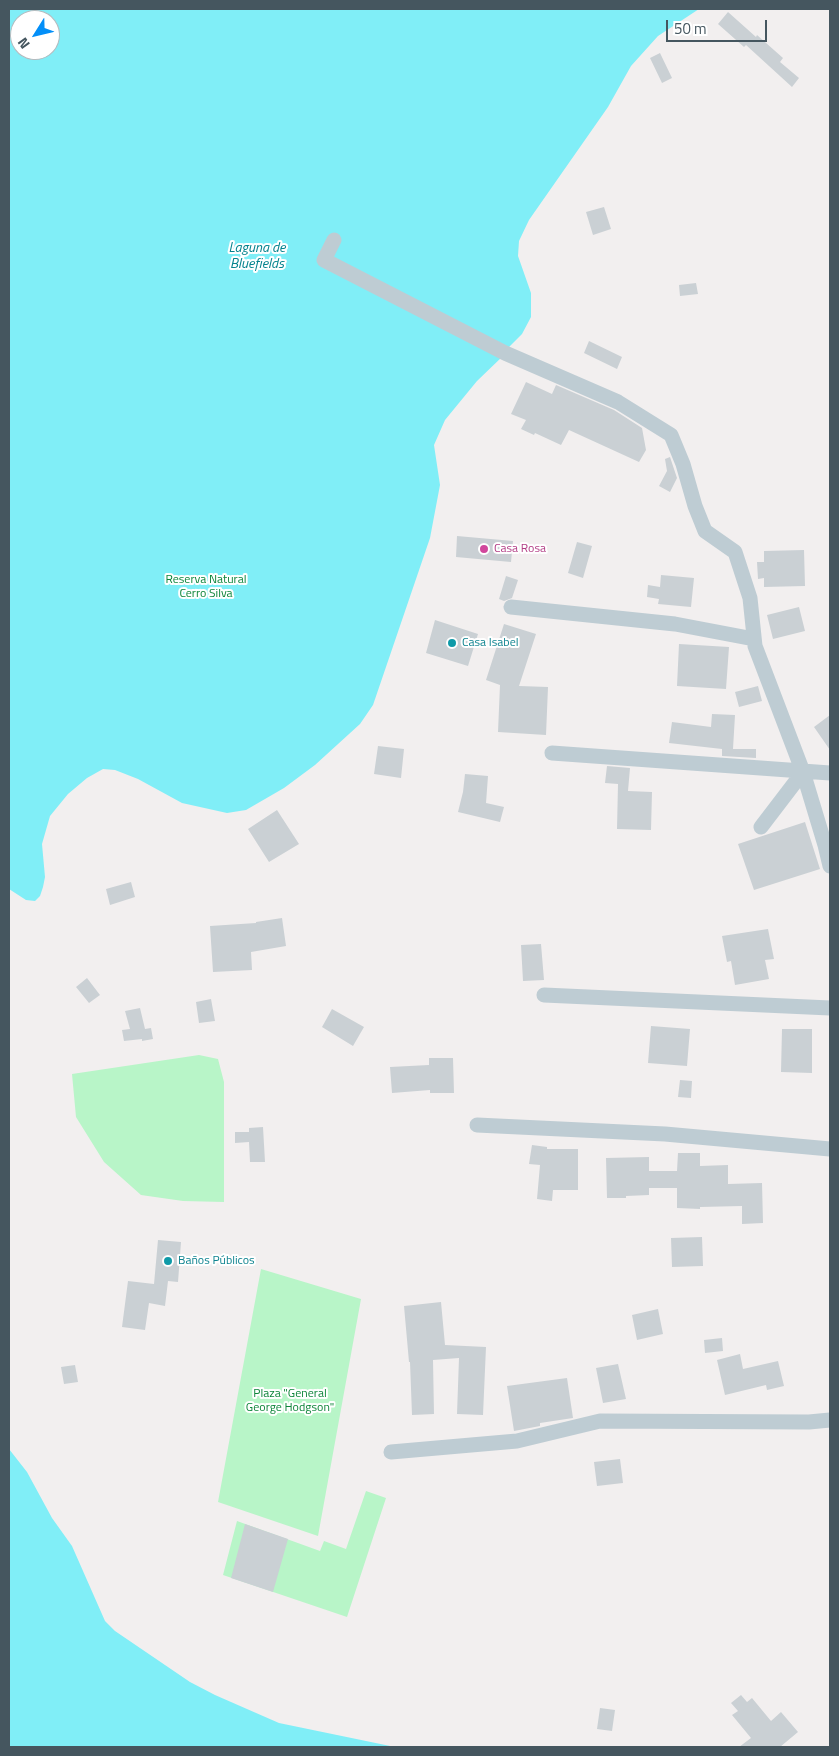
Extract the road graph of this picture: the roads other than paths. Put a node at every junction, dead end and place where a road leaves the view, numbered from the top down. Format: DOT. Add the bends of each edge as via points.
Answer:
graph roads {
  1 [pos="334,240"];
  2 [pos="511,607"];
  3 [pos="754,639"];
  4 [pos="552,752"];
  5 [pos="803,772"];
  6 [pos="830,773"];
  7 [pos="760,827"];
  8 [pos="830,866"];
  9 [pos="544,995"];
  10 [pos="830,1008"];
  11 [pos="477,1125"];
  12 [pos="830,1149"];
  13 [pos="830,1420"];
  14 [pos="391,1452"];
  1 -- 3 [label="street" via="324,260 505,353 618,402 671,435 705,531 735,552 750,598"];
  2 -- 3 [label="street" via="675,624"];
  3 -- 5 [label="street"];
  4 -- 5 [label="street"];
  5 -- 6 [label="street"];
  5 -- 7 [label="street"];
  5 -- 8 [label="street"];
  9 -- 10 [label="street"];
  11 -- 12 [label="street" via="665,1134"];
  13 -- 14 [label="street" via="600,1421 517,1441"];
}
